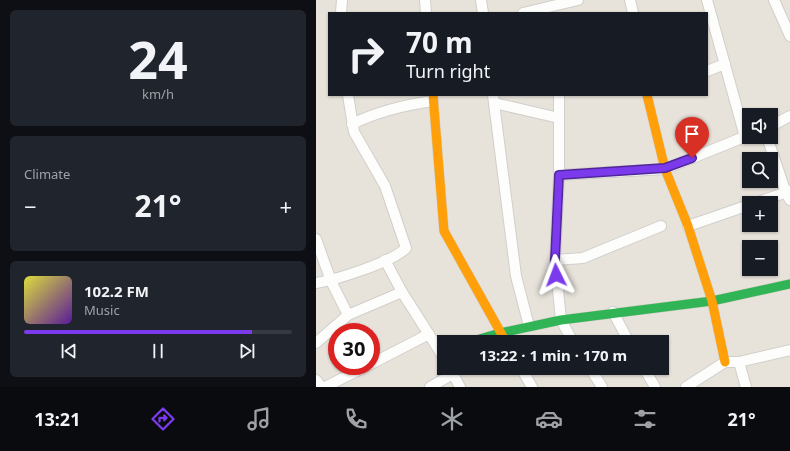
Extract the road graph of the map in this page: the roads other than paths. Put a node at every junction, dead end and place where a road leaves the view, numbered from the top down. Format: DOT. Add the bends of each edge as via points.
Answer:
graph roads {
  1 [pos="342,0"];
  2 [pos="425,0"];
  3 [pos="481,0"];
  4 [pos="578,0"];
  5 [pos="630,0"];
  6 [pos="707,0"];
  7 [pos="774,0"];
  8 [pos="556,9"];
  9 [pos="341,12"];
  10 [pos="426,12"];
  11 [pos="483,12"];
  12 [pos="531,12"];
  13 [pos="633,12"];
  14 [pos="790,36"];
  15 [pos="725,64"];
  16 [pos="708,71"];
  17 [pos="348,96"];
  18 [pos="559,96"];
  19 [pos="647,96"];
  20 [pos="433,98"];
  21 [pos="493,99"];
  22 [pos="790,116"];
  23 [pos="559,118"];
  24 [pos="742,120"];
  25 [pos="778,122"];
  26 [pos="352,124"];
  27 [pos="742,138"];
  28 [pos="770,144"];
  29 [pos="665,168"];
  30 [pos="559,175"];
  31 [pos="789,195"];
  32 [pos="778,198"];
  33 [pos="742,207"];
  34 [pos="661,226"];
  35 [pos="688,226"];
  36 [pos="316,239"];
  37 [pos="385,260"];
  38 [pos="555,260"];
  39 [pos="331,281"];
  40 [pos="316,283"];
  41 [pos="790,284"];
  42 [pos="402,292"];
  43 [pos="712,301"];
  44 [pos="612,312"];
  45 [pos="348,316"];
  46 [pos="561,320"];
  47 [pos="529,326"];
  48 [pos="500,333"];
  49 [pos="429,334"];
  50 [pos="493,335"];
  51 [pos="569,335"];
  52 [pos="625,335"];
  53 [pos="316,343"];
  54 [pos="437,345"];
  55 [pos="790,350"];
  56 [pos="380,359"];
  57 [pos="725,362"];
  58 [pos="739,362"];
  59 [pos="349,375"];
  60 [pos="446,375"];
  61 [pos="453,375"];
  62 [pos="525,375"];
  63 [pos="594,375"];
  64 [pos="648,375"];
  65 [pos="316,380"];
  66 [pos="320,387"];
  67 [pos="325,387"];
  68 [pos="430,387"];
  69 [pos="460,387"];
  70 [pos="532,387"];
  71 [pos="602,387"];
  72 [pos="654,387"];
  73 [pos="686,387"];
  74 [pos="746,387"];
  1 -- 9 [label="street"];
  2 -- 10 [label="street"];
  3 -- 11 [label="street"];
  4 -- 8 [label="street"];
  5 -- 13 [label="street"];
  6 -- 15 [label="street"];
  7 -- 14 [label="street"];
  8 -- 12 [label="street"];
  15 -- 16 [label="street"];
  15 -- 24 [label="street"];
  17 -- 26 [label="street"];
  18 -- 23 [label="street"];
  19 -- 29 [label="street"];
  20 -- 26 [label="street" via="375,113"];
  20 -- 48 [label="street" via="444,231"];
  21 -- 23 [label="street"];
  21 -- 47 [label="street" via="516,276"];
  22 -- 25 [label="street"];
  23 -- 30 [label="street"];
  26 -- 37 [label="street" via="385,186 405,245 404,250"];
  27 -- 29 [label="street"];
  28 -- 31 [label="street"];
  29 -- 30 [label="street"];
  29 -- 35 [label="street"];
  30 -- 38 [label="street"];
  31 -- 32 [label="street"];
  33 -- 35 [label="street"];
  34 -- 38 [label="street" via="583,258"];
  35 -- 43 [label="street"];
  36 -- 39 [label="street"];
  37 -- 39 [label="street"];
  37 -- 42 [label="street"];
  38 -- 46 [label="street"];
  39 -- 40 [label="street"];
  39 -- 45 [label="street"];
  41 -- 43 [label="street"];
  42 -- 45 [label="street"];
  42 -- 49 [label="street"];
  43 -- 44 [label="street"];
  43 -- 57 [label="street"];
  44 -- 46 [label="street"];
  44 -- 52 [label="street"];
  45 -- 53 [label="street"];
  46 -- 47 [label="street"];
  46 -- 51 [label="street"];
  47 -- 48 [label="street"];
  48 -- 50 [label="street"];
  49 -- 54 [label="street"];
  49 -- 56 [label="street"];
  55 -- 58 [label="street"];
  57 -- 58 [label="street"];
  57 -- 73 [label="street"];
  58 -- 74 [label="street"];
  59 -- 67 [label="street"];
  60 -- 68 [label="street"];
  61 -- 69 [label="street"];
  62 -- 70 [label="street"];
  63 -- 71 [label="street"];
  64 -- 72 [label="street"];
  65 -- 66 [label="street"];
}
